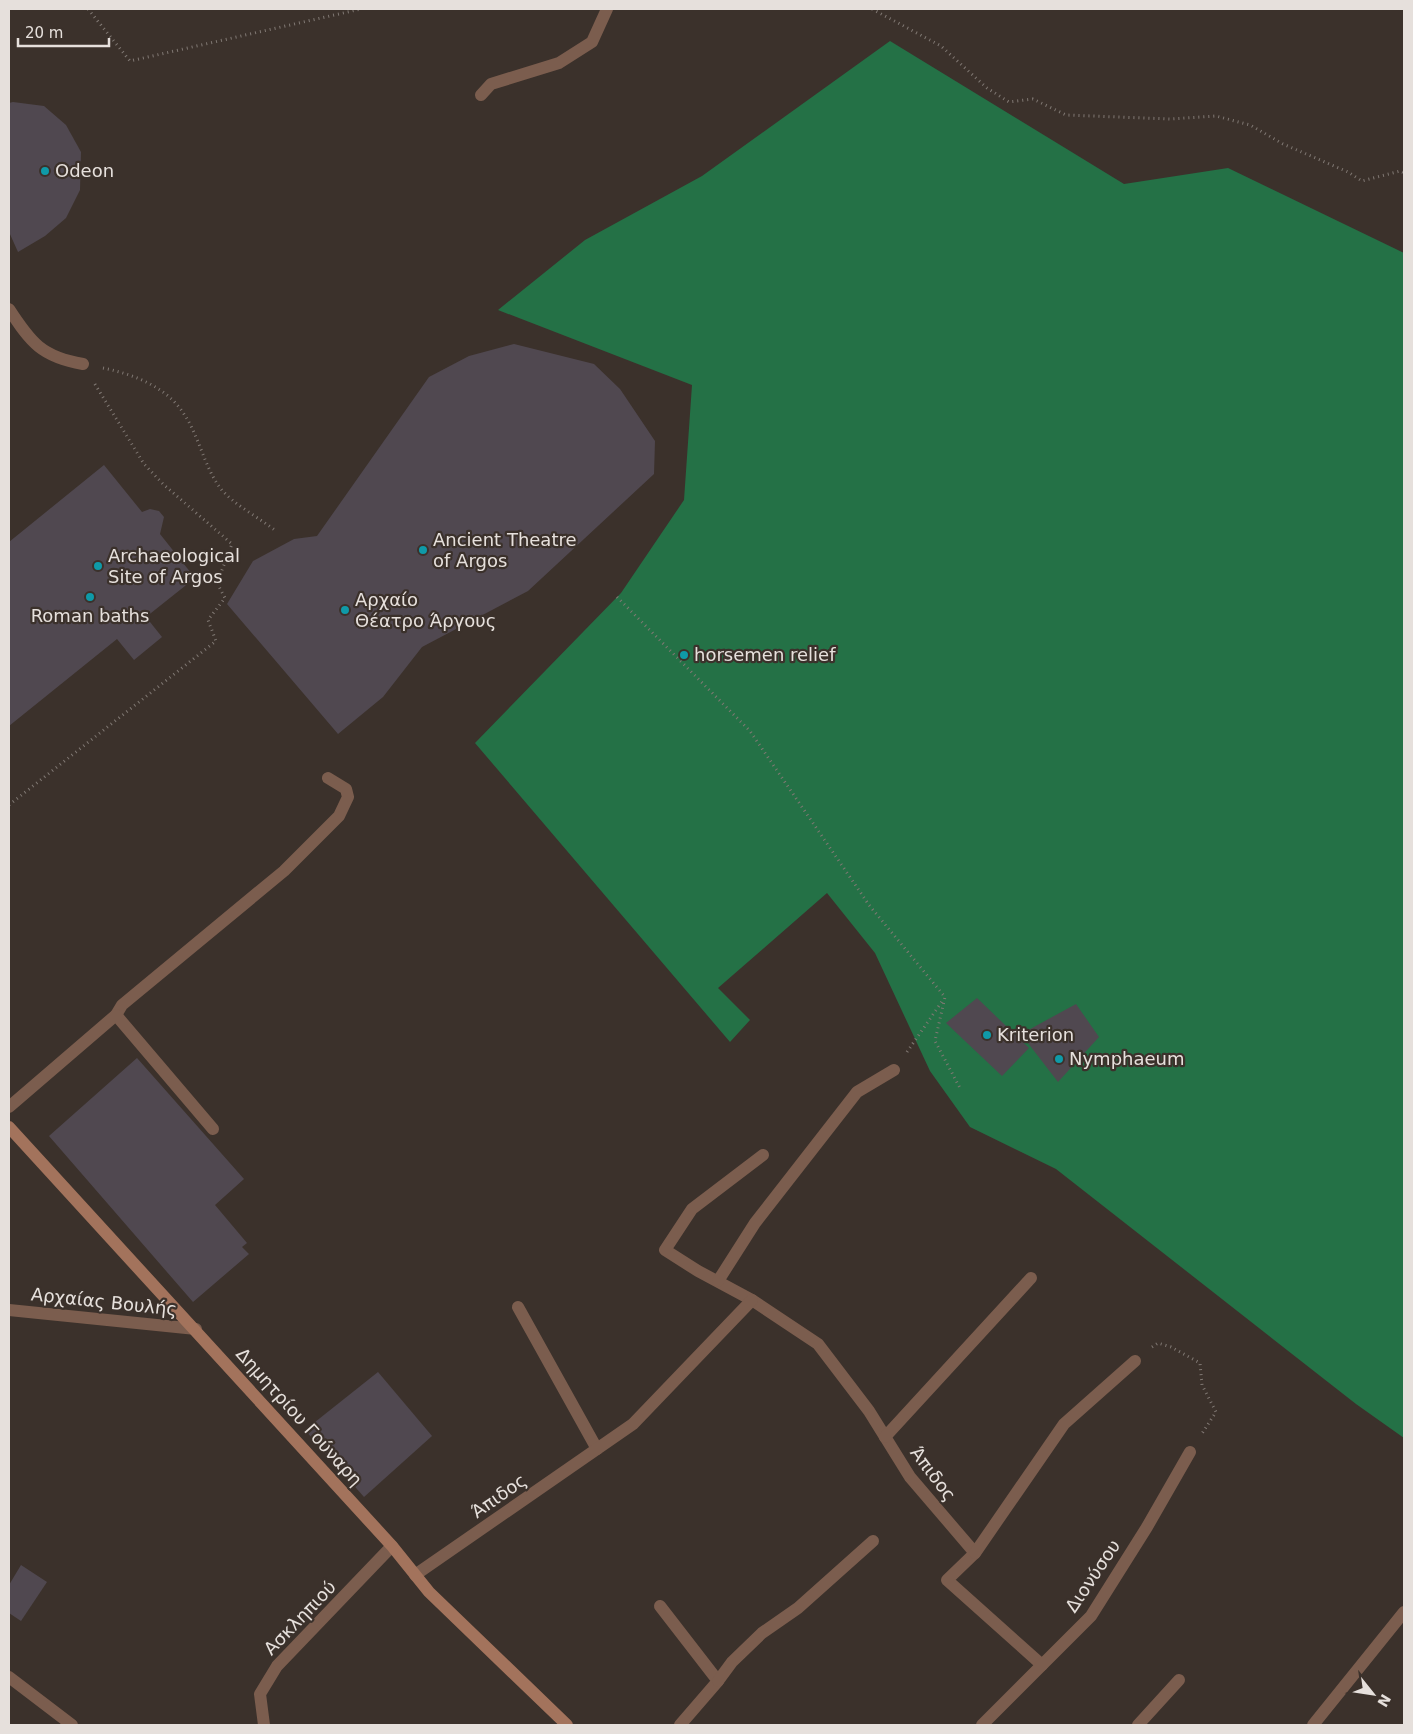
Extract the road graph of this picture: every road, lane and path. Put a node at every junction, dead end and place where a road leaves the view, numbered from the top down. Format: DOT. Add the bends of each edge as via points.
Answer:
graph roads {
  1 [pos="88,9"];
  2 [pos="361,9"];
  3 [pos="607,9"];
  4 [pos="872,9"];
  5 [pos="481,95"];
  6 [pos="1404,173"];
  7 [pos="9,309"];
  8 [pos="83,364"];
  9 [pos="276,531"];
  10 [pos="617,597"];
  11 [pos="328,778"];
  12 [pos="9,805"];
  13 [pos="944,997"];
  14 [pos="116,1016"];
  15 [pos="894,1070"];
  16 [pos="961,1090"];
  17 [pos="9,1107"];
  18 [pos="9,1127"];
  19 [pos="213,1129"];
  20 [pos="763,1155"];
  21 [pos="1031,1278"];
  22 [pos="718,1281"];
  23 [pos="752,1300"];
  24 [pos="518,1307"];
  25 [pos="9,1310"];
  26 [pos="196,1329"];
  27 [pos="1158,1343"];
  28 [pos="1135,1361"];
  29 [pos="1216,1412"];
  30 [pos="885,1437"];
  31 [pos="597,1449"];
  32 [pos="1190,1452"];
  33 [pos="872,1541"];
  34 [pos="392,1546"];
  35 [pos="975,1553"];
  36 [pos="415,1575"];
  37 [pos="660,1606"];
  38 [pos="1404,1612"];
  39 [pos="1042,1665"];
  40 [pos="9,1677"];
  41 [pos="1179,1680"];
  42 [pos="718,1681"];
  43 [pos="72,1725"];
  44 [pos="264,1725"];
  45 [pos="568,1725"];
  46 [pos="680,1725"];
  47 [pos="984,1725"];
  48 [pos="1138,1725"];
  49 [pos="1313,1725"];
  1 -- 2 [label="path" via="130,61"];
  3 -- 5 [label="street" via="592,42 559,63 491,84"];
  4 -- 6 [label="path" via="941,46 1009,102 1033,99 1066,115 1170,119 1216,116 1250,125 1362,181 1400,171"];
  7 -- 8 [label="street" via="36,346 59,360"];
  8 -- 9 [label="path" via="117,370 157,386 184,413 210,473 223,492"];
  8 -- 12 [label="path" via="144,464 232,544 217,583 225,598 208,620 216,641"];
  10 -- 13 [label="path" via="750,731 868,905"];
  11 -- 14 [label="street" via="346,789 348,797 339,816 284,871 122,1005"];
  13 -- 15 [label="path"];
  13 -- 16 [label="path" via="935,1042"];
  14 -- 17 [label="street"];
  14 -- 19 [label="street"];
  15 -- 22 [label="street" via="857,1092 755,1223"];
  18 -- 26 [label="main road, Δημητρίου Γούναρη"];
  20 -- 22 [label="street, Άπιδος" via="692,1209 665,1250"];
  21 -- 30 [label="street"];
  22 -- 23 [label="street, Άπιδος"];
  23 -- 30 [label="street, Άπιδος" via="818,1344"];
  23 -- 31 [label="street, Άπιδος" via="633,1424"];
  24 -- 31 [label="street"];
  25 -- 26 [label="street, Αρχαίας Βουλής"];
  26 -- 34 [label="main road, Δημητρίου Γούναρη"];
  27 -- 29 [label="path" via="1184,1353 1200,1364 1202,1384"];
  28 -- 35 [label="street" via="1064,1424"];
  30 -- 35 [label="street, Άπιδος" via="910,1477"];
  31 -- 36 [label="street, Άπιδος"];
  32 -- 39 [label="street, Διονύσου" via="1091,1616"];
  33 -- 42 [label="street" via="798,1608 762,1633 732,1662"];
  34 -- 36 [label="main road, Δημητρίου Γούναρη"];
  34 -- 44 [label="street, Ασκληπιού" via="277,1666 260,1694"];
  35 -- 39 [label="street" via="947,1580"];
  36 -- 45 [label="main road, Δημητρίου Γούναρη"];
  37 -- 42 [label="street"];
  38 -- 49 [label="street"];
  39 -- 47 [label="street, Διονύσου"];
  40 -- 43 [label="street"];
  41 -- 48 [label="street"];
  42 -- 46 [label="street"];
}
